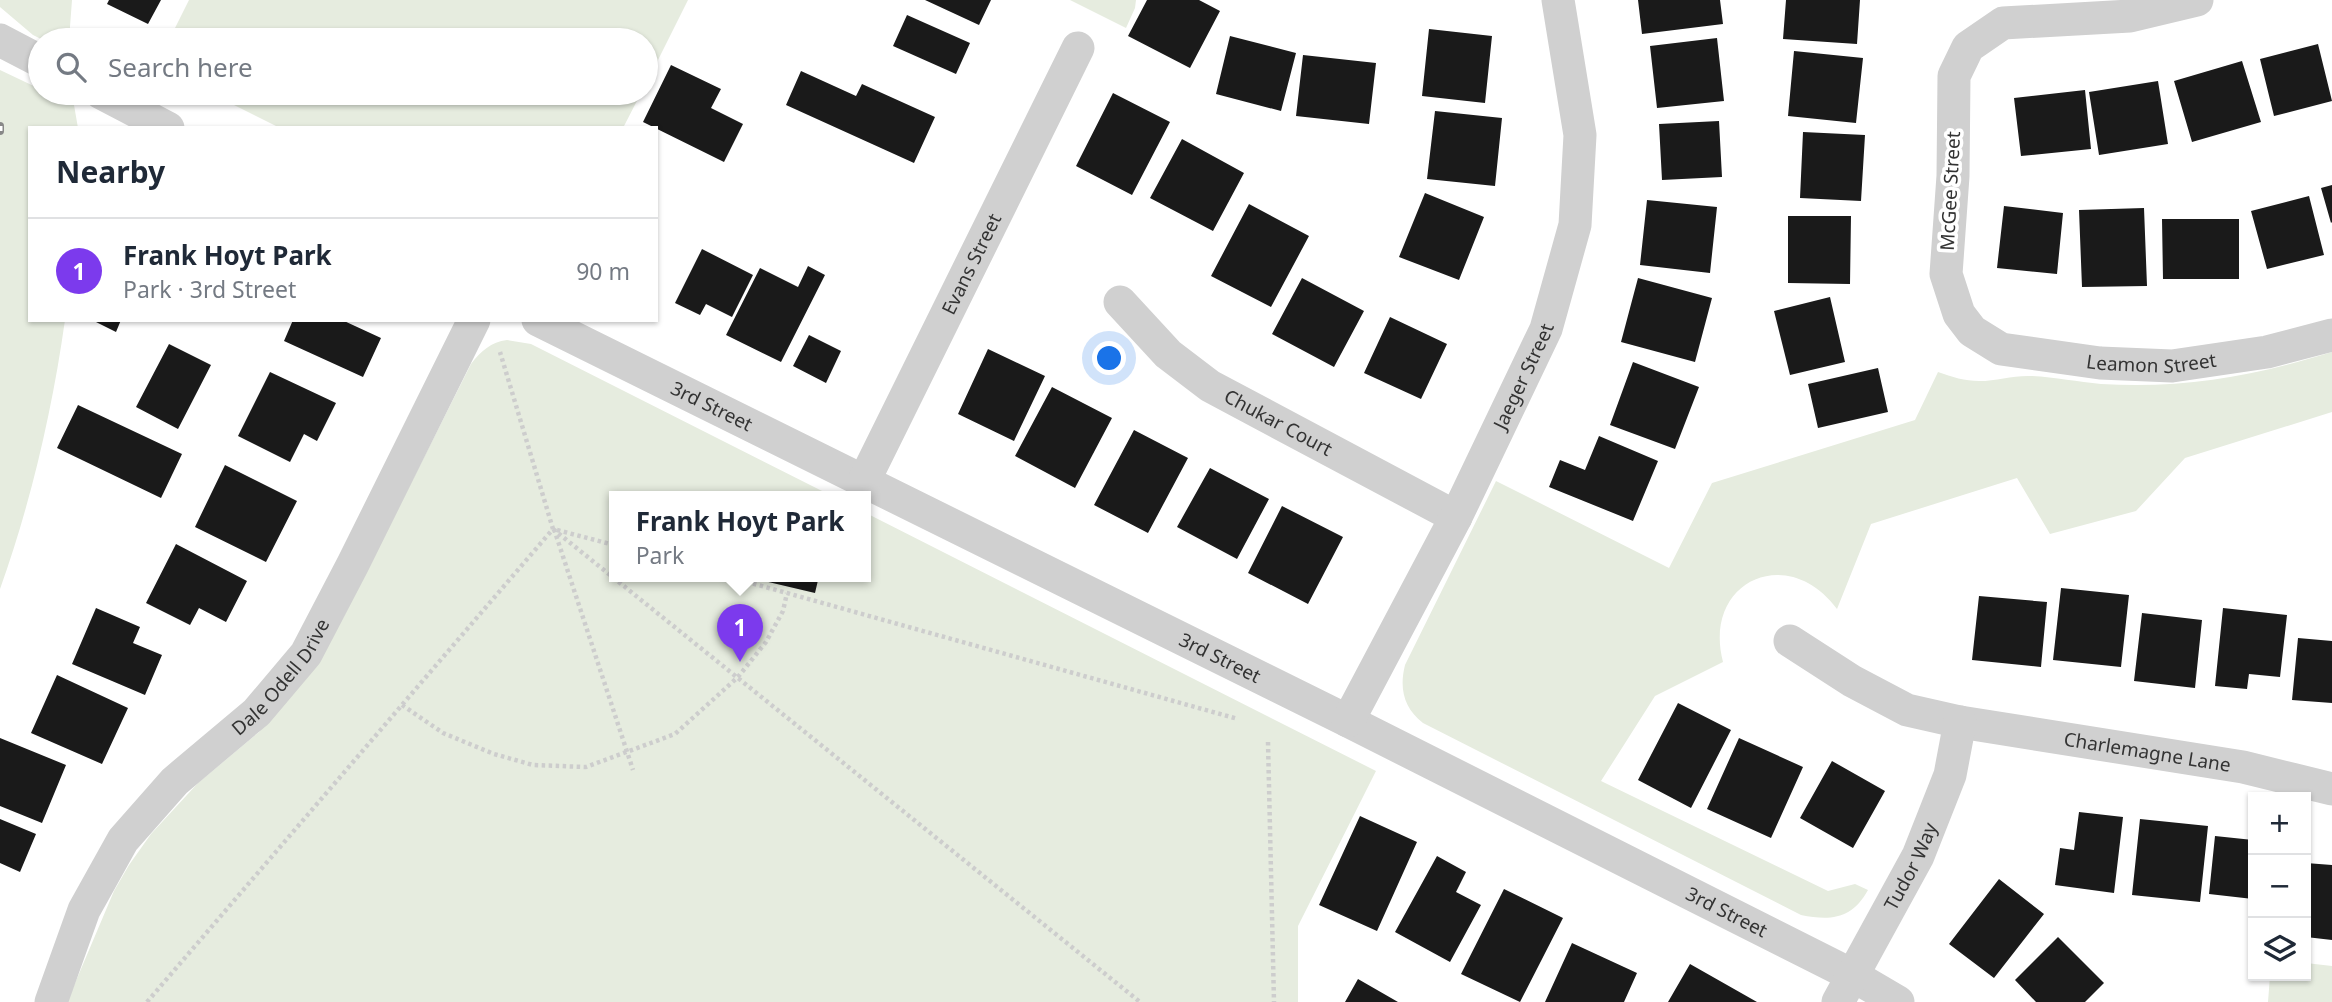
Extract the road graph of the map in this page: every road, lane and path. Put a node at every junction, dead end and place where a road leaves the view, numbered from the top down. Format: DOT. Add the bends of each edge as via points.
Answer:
graph roads {
  1 [pos="1558,0"];
  2 [pos="2197,0"];
  3 [pos="0,40"];
  4 [pos="1078,48"];
  5 [pos="28,55"];
  6 [pos="124,105"];
  7 [pos="164,126"];
  8 [pos="1120,302"];
  9 [pos="473,322"];
  10 [pos="542,322"];
  11 [pos="1972,331"];
  12 [pos="2332,335"];
  13 [pos="500,352"];
  14 [pos="864,481"];
  15 [pos="1456,517"];
  16 [pos="553,528"];
  17 [pos="609,544"];
  18 [pos="609,573"];
  19 [pos="620,582"];
  20 [pos="748,582"];
  21 [pos="787,593"];
  22 [pos="1790,641"];
  23 [pos="738,677"];
  24 [pos="402,705"];
  25 [pos="1238,719"];
  26 [pos="1348,721"];
  27 [pos="1960,722"];
  28 [pos="1268,743"];
  29 [pos="627,752"];
  30 [pos="633,770"];
  31 [pos="2332,789"];
  32 [pos="1845,988"];
  33 [pos="51,1002"];
  34 [pos="147,1002"];
  35 [pos="1140,1002"];
  36 [pos="1274,1002"];
  37 [pos="1898,1002"];
  1 -- 15 [label="street, Jaeger Street" via="1580,135 1574,225 1546,330"];
  2 -- 11 [label="street, McGee Street" via="2130,16 2003,23 1968,47 1954,76 1946,274 1959,314"];
  3 -- 5 [label="street"];
  4 -- 14 [label="street, Evans Street"];
  6 -- 7 [label="street"];
  8 -- 15 [label="street, Chukar Court" via="1168,354 1210,386"];
  9 -- 33 [label="street, Dale Odell Drive" via="306,654 257,712 175,781 123,840 84,910"];
  10 -- 14 [label="street, 3rd Street"];
  11 -- 12 [label="street, Leamon Street" via="2001,349 2101,363 2172,366 2267,352"];
  13 -- 16 [label="path"];
  14 -- 26 [label="street, 3rd Street"];
  15 -- 26 [label="street, Jaeger Street"];
  16 -- 17 [label="path"];
  16 -- 18 [label="path"];
  16 -- 24 [label="path"];
  16 -- 29 [label="path"];
  19 -- 23 [label="path"];
  20 -- 21 [label="path"];
  21 -- 23 [label="path" via="766,642"];
  21 -- 25 [label="path"];
  22 -- 27 [label="street, Charlemagne Lane" via="1907,710"];
  23 -- 29 [label="path" via="675,734"];
  23 -- 35 [label="path"];
  24 -- 29 [label="path" via="443,733 533,765 586,767"];
  24 -- 34 [label="path"];
  26 -- 32 [label="street, 3rd Street"];
  27 -- 31 [label="street, Charlemagne Lane" via="2243,767"];
  27 -- 32 [label="street, Tudor Way" via="1950,775 1918,856"];
  28 -- 36 [label="path"];
  29 -- 30 [label="path"];
  32 -- 37 [label="street, 3rd Street"];
}
